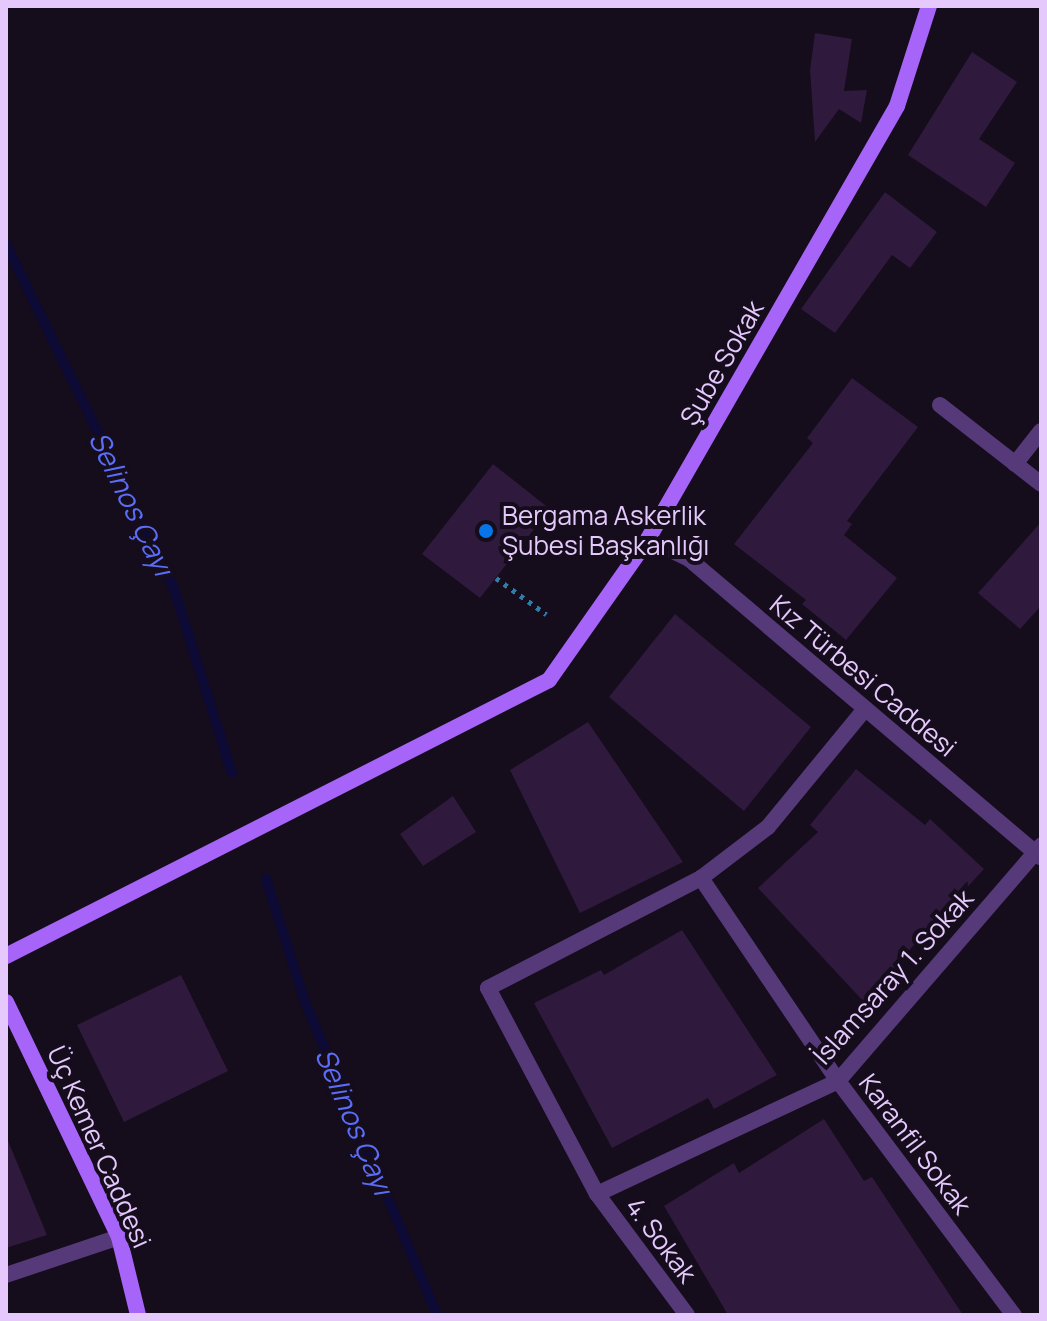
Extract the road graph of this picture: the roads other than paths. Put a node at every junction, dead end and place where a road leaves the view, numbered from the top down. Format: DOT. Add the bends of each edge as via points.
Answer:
graph roads {
  1 [pos="929,6"];
  2 [pos="940,405"];
  3 [pos="1041,431"];
  4 [pos="1015,464"];
  5 [pos="1041,484"];
  6 [pos="648,539"];
  7 [pos="864,710"];
  8 [pos="1039,852"];
  9 [pos="701,878"];
  10 [pos="6,956"];
  11 [pos="6,1002"];
  12 [pos="838,1081"];
  13 [pos="597,1194"];
  14 [pos="119,1237"];
  15 [pos="6,1275"];
  16 [pos="138,1315"];
  17 [pos="687,1315"];
  18 [pos="1014,1315"];
  1 -- 6 [label="main road, Şube Sokak" via="897,106"];
  2 -- 4 [label="street"];
  3 -- 4 [label="street"];
  4 -- 5 [label="street"];
  6 -- 7 [label="street, Kız Türbesi Caddesi" via="689,559"];
  6 -- 10 [label="main road, Şube Sokak" via="549,680"];
  7 -- 8 [label="street, Kız Türbesi Caddesi"];
  7 -- 9 [label="street" via="768,827"];
  8 -- 12 [label="street, İslamsaray 1. Sokak"];
  9 -- 12 [label="street, Karanfil Sokak"];
  9 -- 13 [label="street, 4. Sokak" via="488,988"];
  11 -- 14 [label="main road, Üç Kemer Caddesi"];
  12 -- 13 [label="street, İslamsaray 1. Sokak"];
  12 -- 18 [label="street, Karanfil Sokak"];
  13 -- 17 [label="street, 4. Sokak"];
  14 -- 15 [label="street"];
  14 -- 16 [label="main road, Üç Kemer Caddesi"];
}
